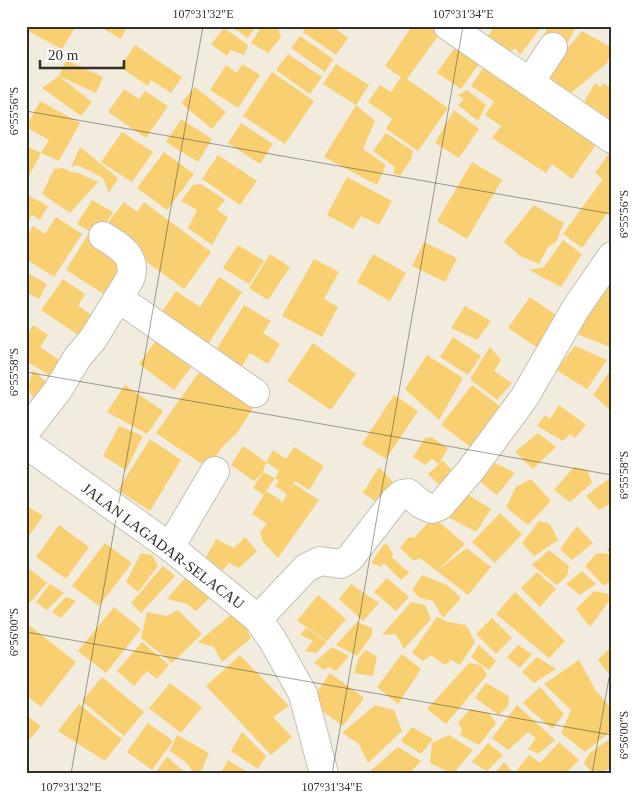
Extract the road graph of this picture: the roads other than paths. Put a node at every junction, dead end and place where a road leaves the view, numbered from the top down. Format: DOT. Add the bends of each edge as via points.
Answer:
graph roads {
  1 [pos="448,26"];
  2 [pos="553,47"];
  3 [pos="530,82"];
  4 [pos="612,140"];
  5 [pos="104,236"];
  6 [pos="612,256"];
  7 [pos="118,298"];
  8 [pos="255,393"];
  9 [pos="26,431"];
  10 [pos="26,446"];
  11 [pos="215,470"];
  12 [pos="170,547"];
  13 [pos="258,619"];
  14 [pos="324,774"];
  1 -- 3 [label="street"];
  2 -- 3 [label="street"];
  3 -- 4 [label="street"];
  5 -- 7 [label="street" via="128,254 133,271"];
  6 -- 13 [label="street" via="576,308 524,398 440,506 432,509 408,493 402,494 350,558 341,564 320,561 306,568"];
  7 -- 8 [label="street"];
  7 -- 9 [label="street" via="58,390"];
  10 -- 12 [label="street, JALAN LAGADAR-SELACAU"];
  11 -- 12 [label="street"];
  12 -- 13 [label="street, JALAN LAGADAR-SELACAU"];
  13 -- 14 [label="street, JALAN LAGADAR-SELACAU" via="302,694"];
}
